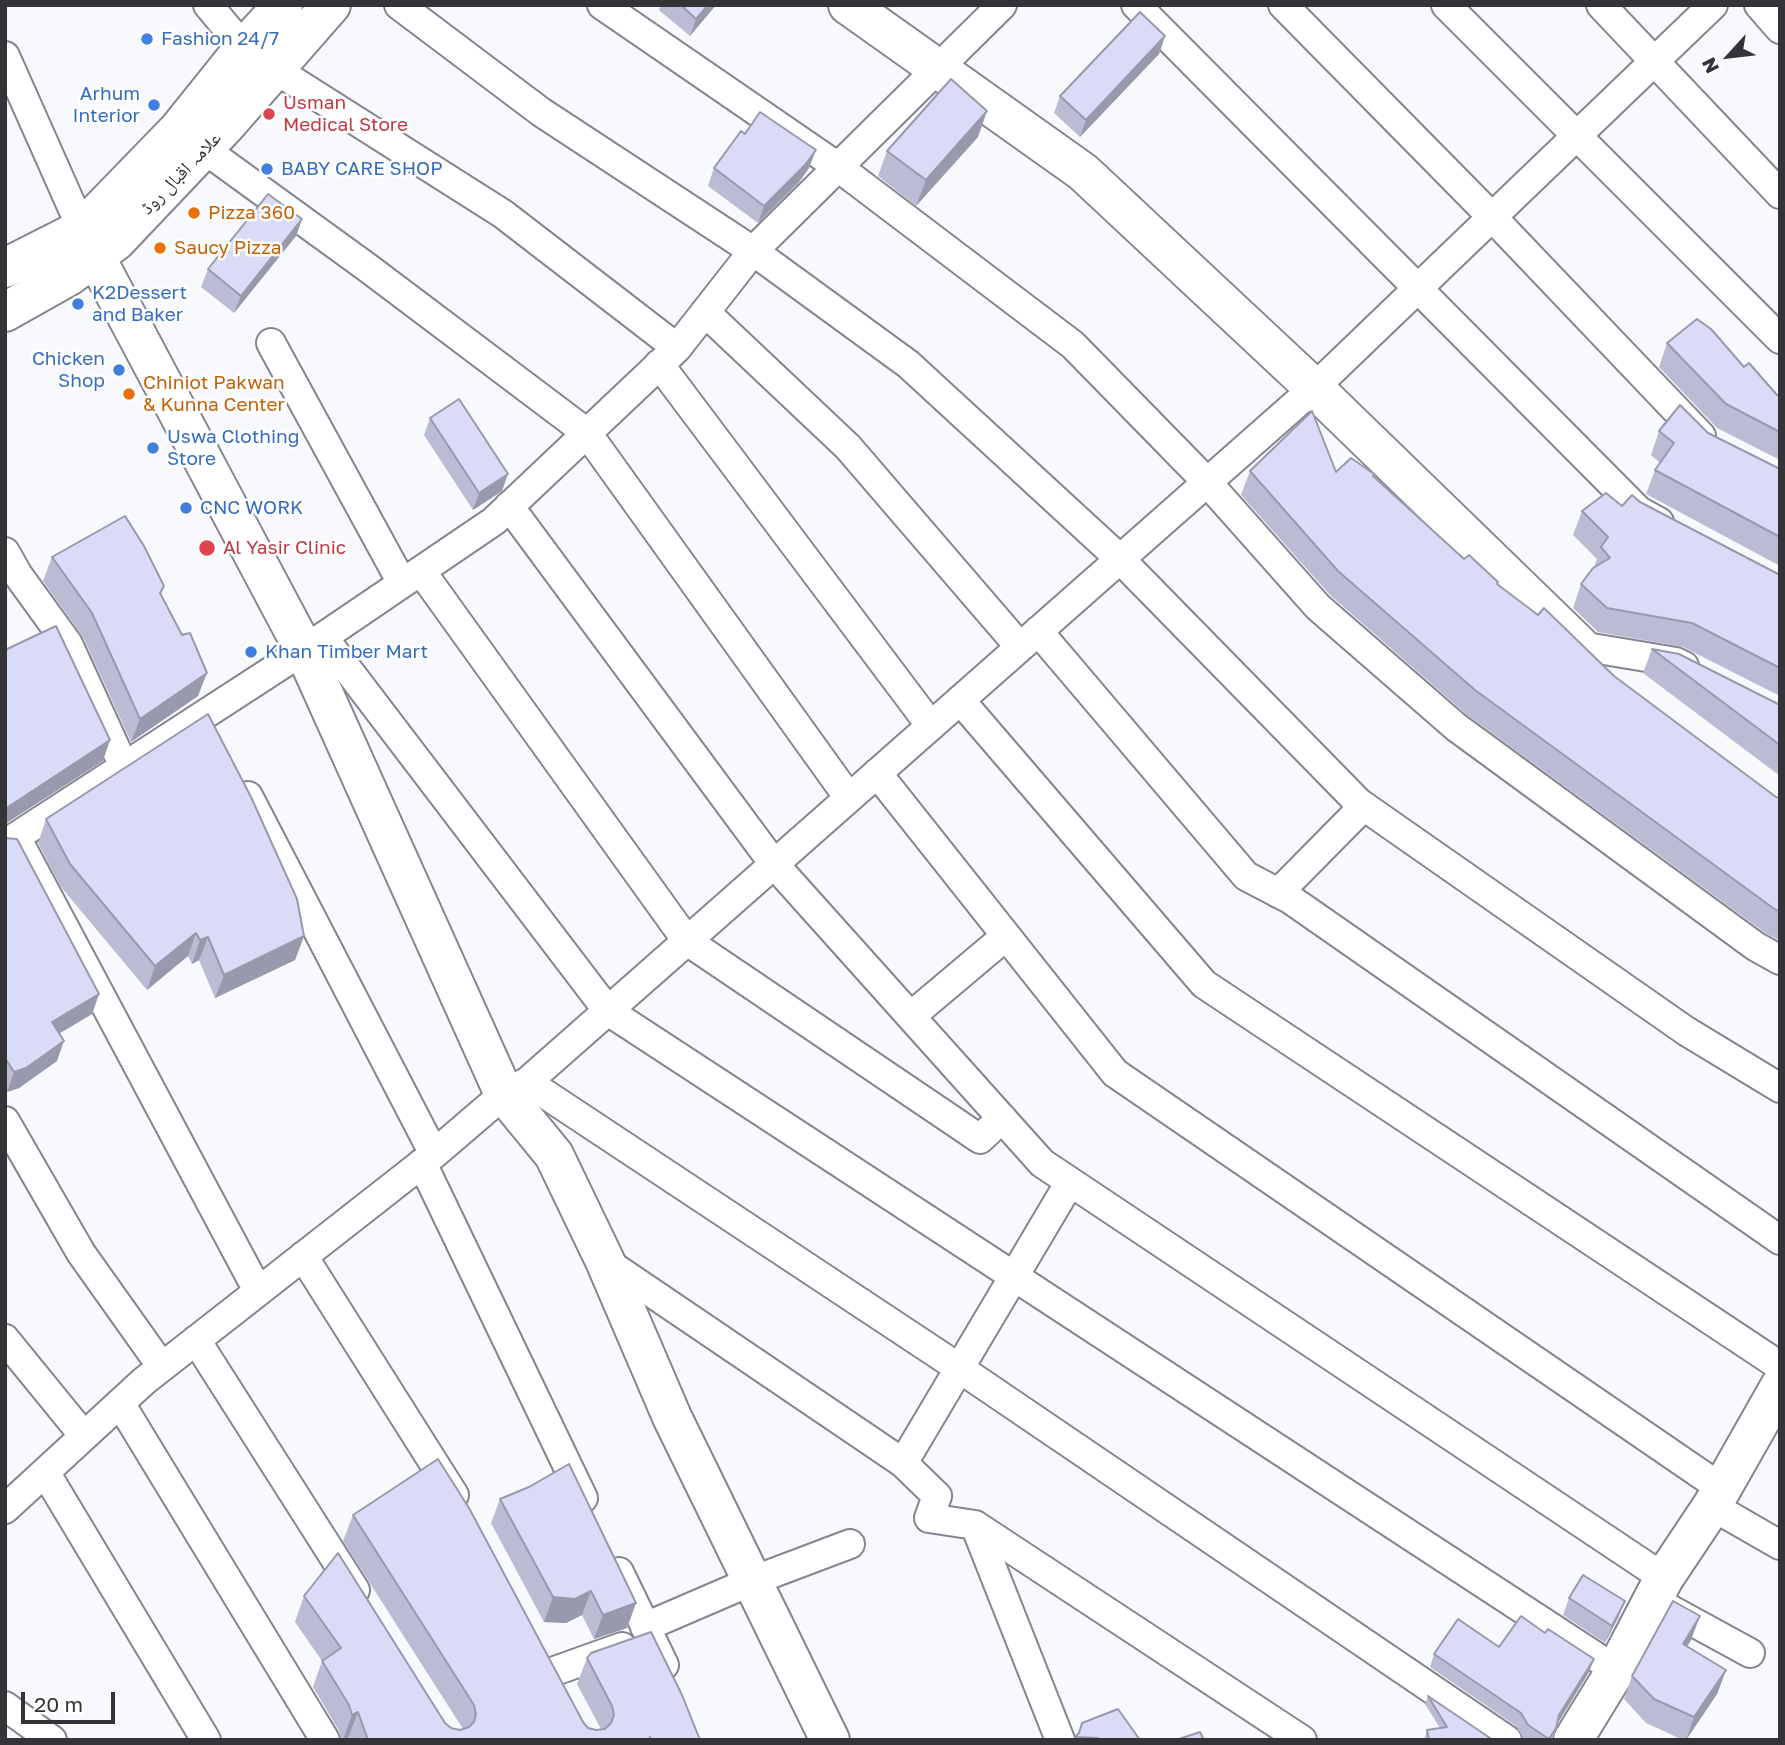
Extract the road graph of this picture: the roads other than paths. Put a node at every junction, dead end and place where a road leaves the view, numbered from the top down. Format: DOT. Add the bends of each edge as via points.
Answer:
graph roads {
  1 [pos="208,5"];
  2 [pos="283,5"];
  3 [pos="331,5"];
  4 [pos="399,5"];
  5 [pos="602,5"];
  6 [pos="848,5"];
  7 [pos="1002,5"];
  8 [pos="1136,5"];
  9 [pos="1283,5"];
  10 [pos="1446,5"];
  11 [pos="1601,5"];
  12 [pos="1713,5"];
  13 [pos="1759,5"];
  14 [pos="1780,29"];
  15 [pos="244,48"];
  16 [pos="5,56"];
  17 [pos="1655,61"];
  18 [pos="939,68"];
  19 [pos="276,70"];
  20 [pos="1575,137"];
  21 [pos="204,149"];
  22 [pos="838,167"];
  23 [pos="1780,194"];
  24 [pos="1492,217"];
  25 [pos="89,243"];
  26 [pos="752,250"];
  27 [pos="5,268"];
  28 [pos="1417,289"];
  29 [pos="5,312"];
  30 [pos="705,312"];
  31 [pos="1780,339"];
  32 [pos="271,343"];
  33 [pos="668,356"];
  34 [pos="1314,388"];
  35 [pos="587,433"];
  36 [pos="1718,448"];
  37 [pos="1207,482"];
  38 [pos="509,506"];
  39 [pos="1686,536"];
  40 [pos="5,552"];
  41 [pos="1120,559"];
  42 [pos="411,577"];
  43 [pos="1029,639"];
  44 [pos="313,644"];
  45 [pos="1580,646"];
  46 [pos="1711,680"];
  47 [pos="1628,690"];
  48 [pos="960,700"];
  49 [pos="930,726"];
  50 [pos="124,767"];
  51 [pos="877,773"];
  52 [pos="237,775"];
  53 [pos="849,797"];
  54 [pos="1355,800"];
  55 [pos="11,841"];
  56 [pos="774,864"];
  57 [pos="1278,893"];
  58 [pos="1006,936"];
  59 [pos="687,941"];
  60 [pos="1780,960"];
  61 [pos="608,1010"];
  62 [pos="911,1016"];
  63 [pos="515,1088"];
  64 [pos="1780,1088"];
  65 [pos="1002,1118"];
  66 [pos="5,1121"];
  67 [pos="428,1158"];
  68 [pos="1070,1182"];
  69 [pos="1780,1240"];
  70 [pos="303,1256"];
  71 [pos="605,1261"];
  72 [pos="1014,1276"];
  73 [pos="258,1291"];
  74 [pos="5,1339"];
  75 [pos="196,1340"];
  76 [pos="1780,1366"];
  77 [pos="162,1367"];
  78 [pos="959,1368"];
  79 [pos="120,1403"];
  80 [pos="1775,1405"];
  81 [pos="84,1436"];
  82 [pos="903,1463"];
  83 [pos="45,1472"];
  84 [pos="1717,1497"];
  85 [pos="7,1505"];
  86 [pos="466,1514"];
  87 [pos="975,1525"];
  88 [pos="850,1544"];
  89 [pos="1780,1545"];
  90 [pos="751,1581"];
  91 [pos="1658,1589"];
  92 [pos="1293,1593"];
  93 [pos="368,1610"];
  94 [pos="648,1632"];
  95 [pos="1749,1653"];
  96 [pos="1616,1670"];
  97 [pos="552,1671"];
  98 [pos="673,1683"];
  99 [pos="5,1706"];
  100 [pos="52,1740"];
  101 [pos="206,1740"];
  102 [pos="325,1740"];
  103 [pos="830,1740"];
  104 [pos="1060,1740"];
  105 [pos="1302,1740"];
  106 [pos="1507,1740"];
  107 [pos="1573,1740"];
  1 -- 15 [label="street"];
  2 -- 15 [label="street, علامہ اقبال روڈ"];
  3 -- 19 [label="street, علامہ اقبال روڈ"];
  4 -- 26 [label="street" via="541,112"];
  5 -- 22 [label="street"];
  6 -- 18 [label="street"];
  7 -- 18 [label="street"];
  8 -- 28 [label="street"];
  9 -- 24 [label="street"];
  10 -- 20 [label="street"];
  11 -- 17 [label="street"];
  12 -- 17 [label="street"];
  13 -- 14 [label="street"];
  15 -- 25 [label="street, علامہ اقبال روڈ"];
  16 -- 25 [label="street"];
  17 -- 20 [label="street"];
  17 -- 23 [label="street"];
  18 -- 22 [label="street"];
  18 -- 34 [label="street" via="1083,172"];
  19 -- 21 [label="street, علامہ اقبال روڈ"];
  19 -- 33 [label="street" via="503,214"];
  20 -- 24 [label="street"];
  20 -- 31 [label="street"];
  21 -- 25 [label="street, علامہ اقبال روڈ" via="116,241"];
  21 -- 35 [label="street"];
  22 -- 26 [label="street"];
  22 -- 37 [label="street" via="1073,345"];
  24 -- 28 [label="street"];
  24 -- 36 [label="street" via="1707,442"];
  25 -- 27 [label="street, علامہ اقبال روڈ"];
  25 -- 29 [label="street, علامہ اقبال روڈ"];
  25 -- 44 [label="street"];
  26 -- 30 [label="street"];
  26 -- 41 [label="street" via="908,363"];
  28 -- 34 [label="street"];
  28 -- 39 [label="street" via="1639,511"];
  30 -- 33 [label="street"];
  30 -- 43 [label="street" via="848,447"];
  32 -- 42 [label="street"];
  33 -- 35 [label="street"];
  33 -- 49 [label="street"];
  34 -- 37 [label="street"];
  34 -- 45 [label="street"];
  35 -- 38 [label="street"];
  35 -- 53 [label="street"];
  37 -- 41 [label="street"];
  37 -- 60 [label="street" via="1318,607 1456,727"];
  38 -- 42 [label="street" via="495,521"];
  38 -- 56 [label="street"];
  40 -- 50 [label="street" via="68,644"];
  41 -- 43 [label="street"];
  41 -- 54 [label="street"];
  42 -- 44 [label="street"];
  42 -- 59 [label="street"];
  43 -- 48 [label="street"];
  43 -- 57 [label="street" via="1246,876"];
  44 -- 50 [label="street" via="212,726"];
  44 -- 61 [label="street"];
  44 -- 63 [label="street"];
  45 -- 46 [label="street" via="1676,662"];
  45 -- 47 [label="street"];
  48 -- 49 [label="street"];
  48 -- 76 [label="street" via="1204,984"];
  49 -- 51 [label="street"];
  50 -- 55 [label="street"];
  51 -- 53 [label="street"];
  51 -- 58 [label="street"];
  52 -- 67 [label="street"];
  53 -- 56 [label="street"];
  54 -- 57 [label="street" via="1363,807"];
  54 -- 64 [label="street" via="1686,1031"];
  55 -- 73 [label="street"];
  56 -- 59 [label="street"];
  56 -- 62 [label="street"];
  57 -- 69 [label="street"];
  58 -- 62 [label="street"];
  58 -- 84 [label="street" via="1115,1073"];
  59 -- 61 [label="street"];
  59 -- 65 [label="street" via="980,1139"];
  61 -- 63 [label="street"];
  61 -- 72 [label="street"];
  62 -- 65 [label="street"];
  63 -- 67 [label="street"];
  63 -- 71 [label="street" via="554,1154"];
  63 -- 78 [label="street"];
  65 -- 68 [label="street" via="1042,1163"];
  66 -- 77 [label="street" via="81,1253"];
  67 -- 70 [label="street"];
  67 -- 94 [label="street"];
  68 -- 72 [label="street"];
  68 -- 91 [label="street"];
  70 -- 73 [label="street"];
  70 -- 86 [label="street"];
  71 -- 82 [label="street"];
  71 -- 90 [label="street" via="671,1417"];
  72 -- 78 [label="street"];
  72 -- 96 [label="street"];
  73 -- 75 [label="street"];
  74 -- 81 [label="street"];
  75 -- 77 [label="street"];
  75 -- 93 [label="street"];
  77 -- 79 [label="street"];
  78 -- 82 [label="street"];
  78 -- 106 [label="street"];
  79 -- 81 [label="street"];
  79 -- 102 [label="street"];
  80 -- 84 [label="street"];
  81 -- 83 [label="street"];
  82 -- 87 [label="street" via="937,1496 929,1518"];
  83 -- 85 [label="street"];
  83 -- 101 [label="street"];
  84 -- 89 [label="street"];
  84 -- 91 [label="street"];
  87 -- 104 [label="street"];
  87 -- 105 [label="street"];
  88 -- 90 [label="street"];
  90 -- 94 [label="street"];
  90 -- 103 [label="street"];
  91 -- 95 [label="street"];
  91 -- 96 [label="street"];
  92 -- 106 [label="street"];
  94 -- 97 [label="street"];
  94 -- 98 [label="street"];
  96 -- 107 [label="street"];
  99 -- 100 [label="street"];
}
